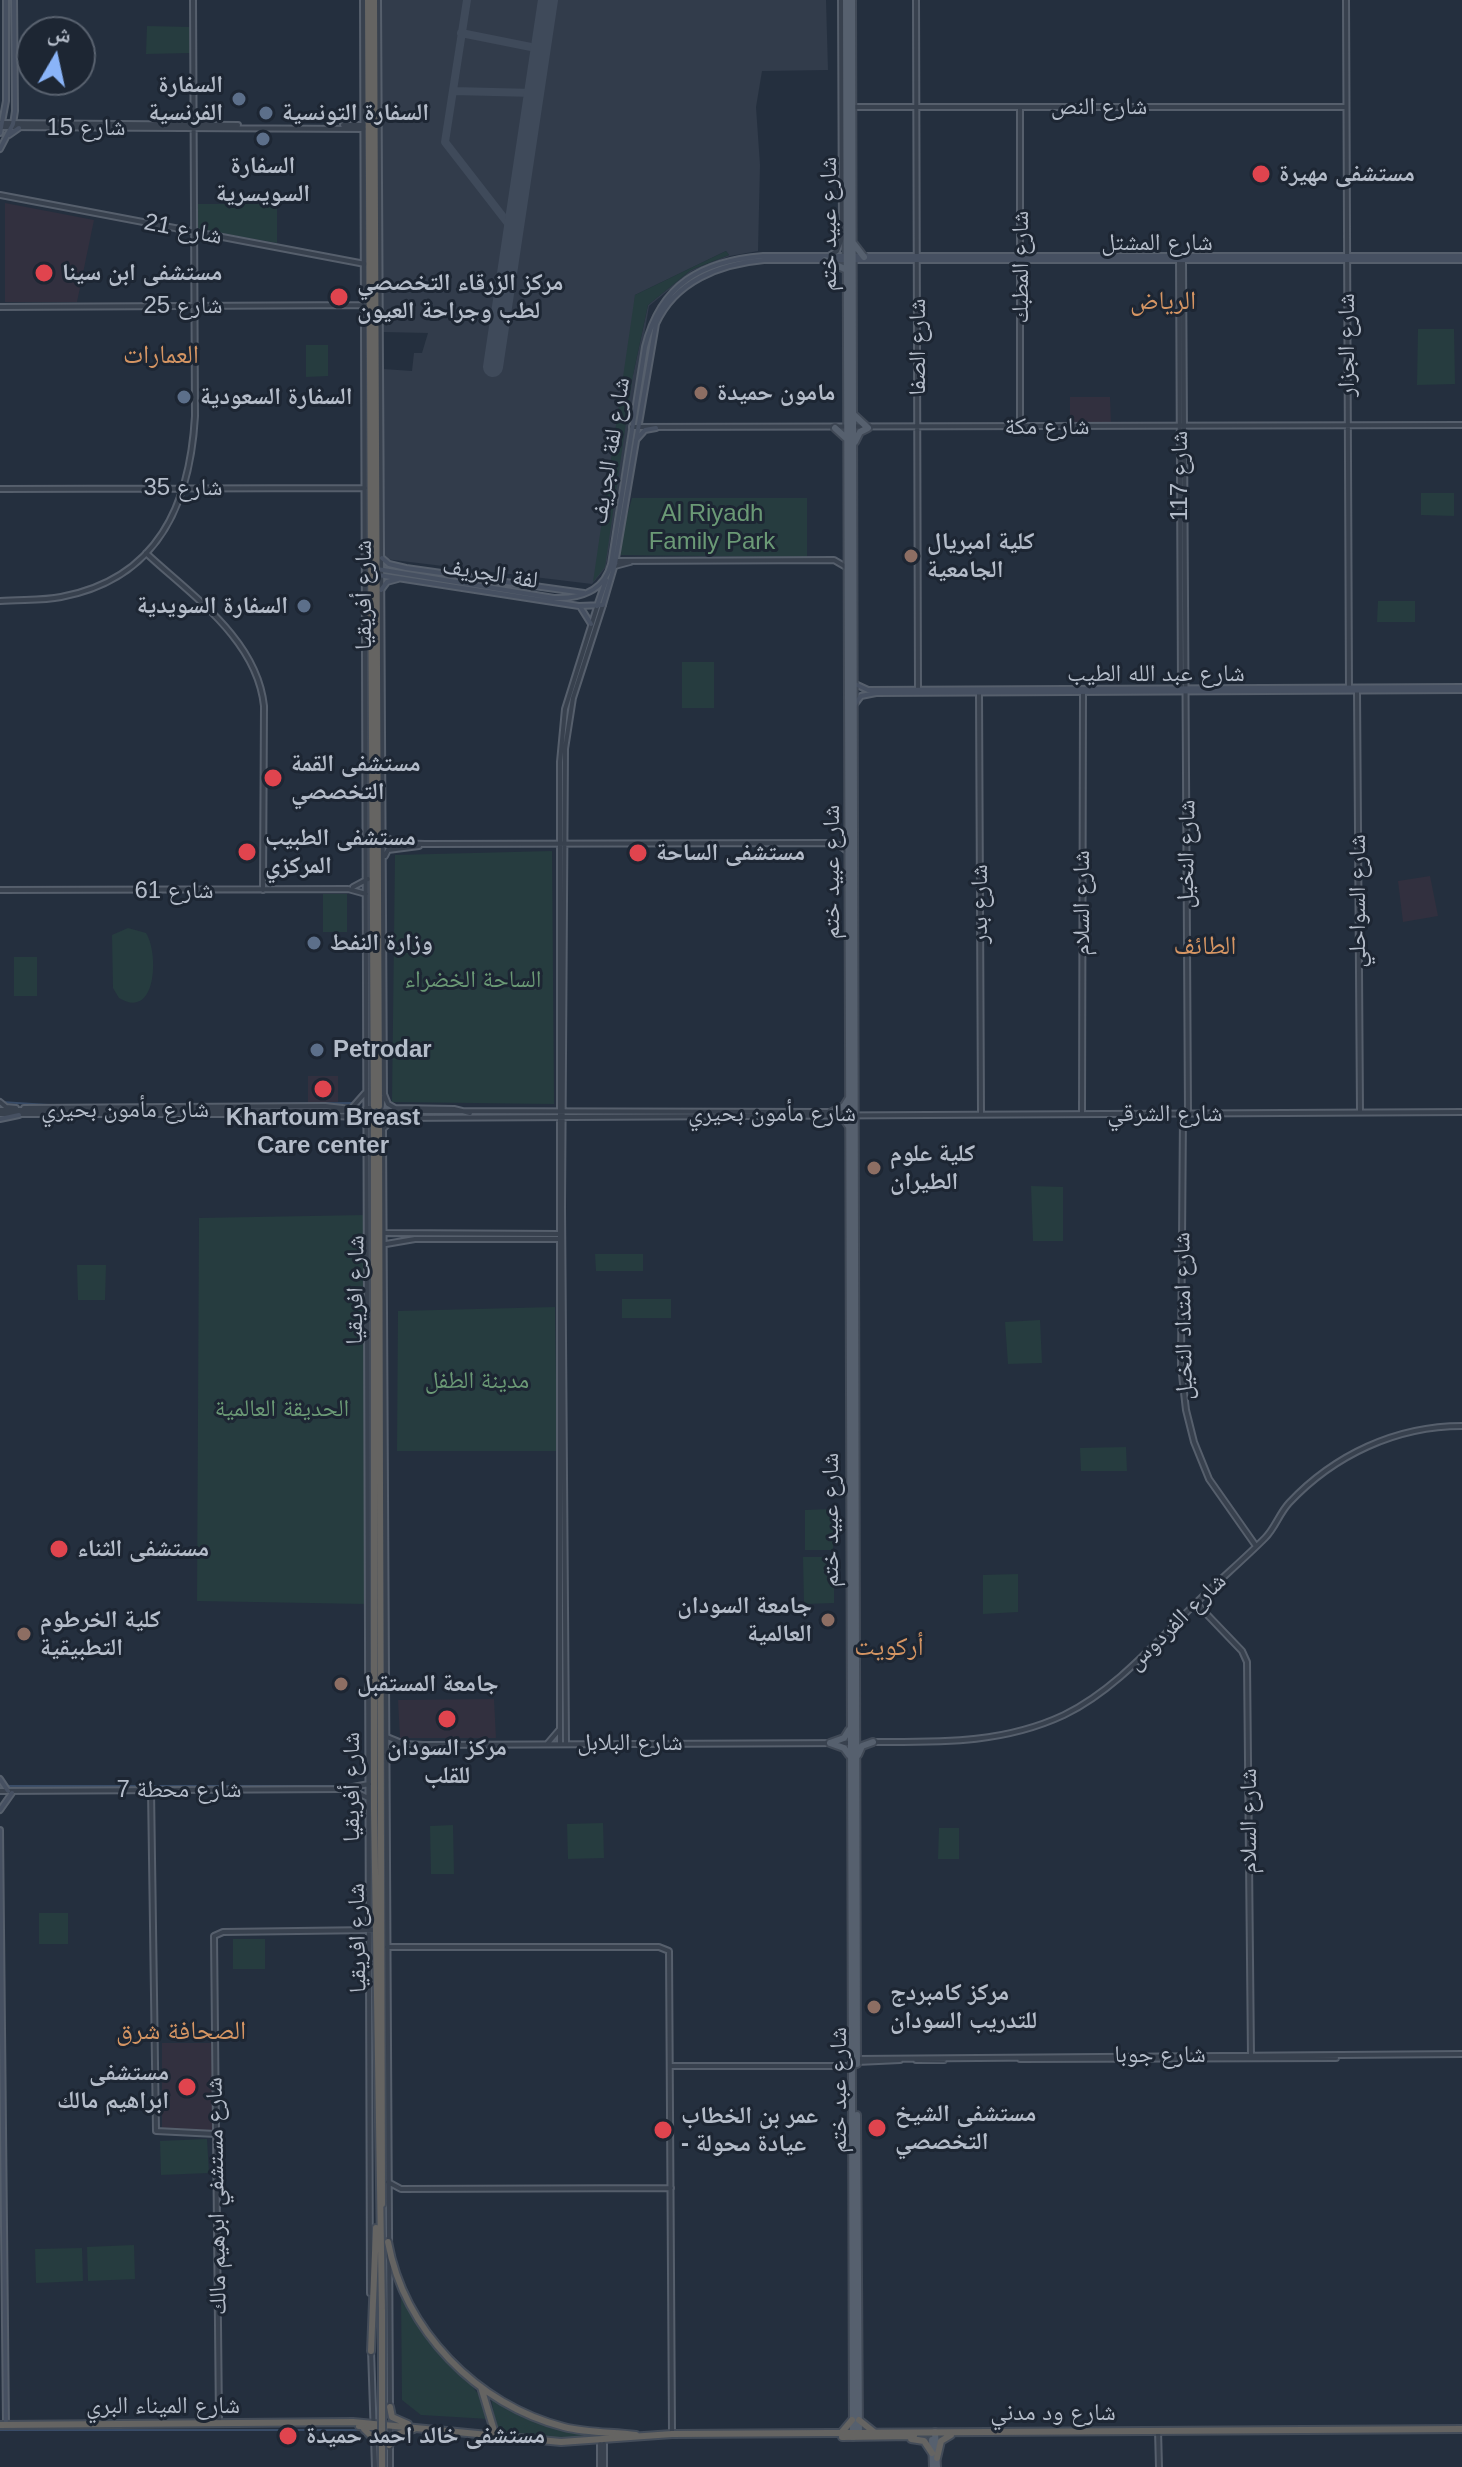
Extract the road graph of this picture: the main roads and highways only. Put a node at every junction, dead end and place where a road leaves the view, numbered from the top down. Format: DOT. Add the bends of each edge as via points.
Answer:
graph roads {
  1 [pos="6,0"];
  2 [pos="14,0"];
  3 [pos="370,0"];
  4 [pos="846,0"];
  5 [pos="1,124"];
  6 [pos="369,126"];
  7 [pos="0,133"];
  8 [pos="0,149"];
  9 [pos="853,242"];
  10 [pos="764,258"];
  11 [pos="827,258"];
  12 [pos="850,258"];
  13 [pos="864,258"];
  14 [pos="1462,258"];
  15 [pos="850,270"];
  16 [pos="854,415"];
  17 [pos="638,418"];
  18 [pos="366,421"];
  19 [pos="635,427"];
  20 [pos="835,428"];
  21 [pos="851,428"];
  22 [pos="370,429"];
  23 [pos="635,442"];
  24 [pos="851,443"];
  25 [pos="382,558"];
  26 [pos="376,572"];
  27 [pos="608,574"];
  28 [pos="401,579"];
  29 [pos="381,590"];
  30 [pos="586,593"];
  31 [pos="603,605"];
  32 [pos="579,606"];
  33 [pos="597,607"];
  34 [pos="591,624"];
  35 [pos="851,627"];
  36 [pos="852,636"];
  37 [pos="854,682"];
  38 [pos="1462,688"];
  39 [pos="1349,689"];
  40 [pos="918,691"];
  41 [pos="855,704"];
  42 [pos="375,718"];
  43 [pos="383,896"];
  44 [pos="378,907"];
  45 [pos="377,993"];
  46 [pos="850,1095"];
  47 [pos="372,1113"];
  48 [pos="857,1114"];
  49 [pos="0,1115"];
  50 [pos="19,1115"];
  51 [pos="853,1128"];
  52 [pos="380,1371"];
  53 [pos="385,1398"];
  54 [pos="374,1468"];
  55 [pos="369,1479"];
  56 [pos="385,1498"];
  57 [pos="381,1511"];
  58 [pos="377,1574"];
  59 [pos="380,1672"];
  60 [pos="385,1688"];
  61 [pos="853,1727"];
  62 [pos="853,1743"];
  63 [pos="851,1758"];
  64 [pos="856,1767"];
  65 [pos="0,1779"];
  66 [pos="0,1810"];
  67 [pos="0,1830"];
  68 [pos="386,1873"];
  69 [pos="381,1881"];
  70 [pos="379,1961"];
  71 [pos="379,1971"];
  72 [pos="854,1974"];
  73 [pos="382,2110"];
  74 [pos="388,2116"];
  75 [pos="379,2212"];
  76 [pos="388,2242"];
  77 [pos="383,2312"];
  78 [pos="371,2351"];
  79 [pos="481,2387"];
  80 [pos="390,2407"];
  81 [pos="0,2410"];
  82 [pos="7,2410"];
  83 [pos="375,2414"];
  84 [pos="855,2420"];
  85 [pos="353,2424"];
  86 [pos="3,2425"];
  87 [pos="371,2428"];
  88 [pos="415,2428"];
  89 [pos="1462,2431"];
  90 [pos="1158,2432"];
  91 [pos="841,2433"];
  92 [pos="934,2434"];
  93 [pos="856,2435"];
  94 [pos="873,2435"];
  95 [pos="951,2435"];
  96 [pos="496,2437"];
  97 [pos="646,2438"];
  98 [pos="375,2440"];
  99 [pos="389,2445"];
  100 [pos="935,2456"];
  101 [pos="386,2467"];
  102 [pos="935,2467"];
  1 -- 5 [label="main road"];
  2 -- 8 [label="main road" via="16,126"];
  3 -- 6 [label="highway, شارع أفريقيا"];
  4 -- 9 [label="main road, شارع عبيد ختم"];
  4 -- 12 [label="main road, شارع عبيد ختم" via="844,180"];
  5 -- 7 [label="main road"];
  6 -- 22 [label="highway, شارع أفريقيا"];
  6 -- 26 [label="highway, شارع أفريقيا"];
  9 -- 12 [label="main road, شارع عبيد ختم"];
  9 -- 13 [label="main road"];
  10 -- 11 [label="main road, شارع لفة الجريف"];
  10 -- 17 [label="main road, شارع لفة الجريف" via="718,269 673,297 654,332"];
  10 -- 19 [label="main road, شارع لفة الجريف" via="712,265 667,298 649,330"];
  11 -- 12 [label="main road, شارع لفة الجريف"];
  11 -- 15 [label="main road"];
  12 -- 13 [label="main road, شارع المشتل"];
  12 -- 15 [label="main road, شارع عبيد ختم"];
  13 -- 14 [label="main road, شارع المشتل"];
  13 -- 15 [label="main road"];
  15 -- 16 [label="main road, شارع عبيد ختم"];
  15 -- 21 [label="main road, شارع عبيد ختم"];
  16 -- 21 [label="main road, شارع عبيد ختم"];
  16 -- 24 [label="main road" via="868,428"];
  17 -- 19 [label="main road, شارع لفة الجريف"];
  17 -- 23 [label="main road" via="654,428"];
  18 -- 22 [label="highway"];
  19 -- 23 [label="main road, شارع لفة الجريف"];
  19 -- 27 [label="main road, شارع لفة الجريف"];
  20 -- 24 [label="main road"];
  21 -- 24 [label="main road, شارع عبيد ختم"];
  22 -- 26 [label="highway, شارع أفريقيا"];
  23 -- 31 [label="main road, شارع لفة الجريف"];
  24 -- 35 [label="main road, شارع عبيد ختم"];
  24 -- 35 [label="main road, شارع عبيد ختم"];
  25 -- 30 [label="main road" via="414,569"];
  26 -- 28 [label="main road, لفة الجريف"];
  26 -- 30 [label="main road" via="554,598"];
  26 -- 42 [label="highway, شارع أفريقيا"];
  27 -- 30 [label="main road"];
  27 -- 33 [label="main road, شارع لفة الجريف"];
  28 -- 29 [label="main road" via="387,582"];
  28 -- 32 [label="main road, لفة الجريف"];
  31 -- 33 [label="main road, لفة الجريف"];
  32 -- 33 [label="main road, لفة الجريف"];
  32 -- 34 [label="main road"];
  35 -- 36 [label="main road, شارع عبيد ختم"];
  36 -- 37 [label="main road, شارع عبيد ختم"];
  36 -- 46 [label="main road, شارع عبيد ختم"];
  37 -- 40 [label="main road, شارع عبد الله الطيب" via="863,690"];
  37 -- 41 [label="main road, شارع عبيد ختم"];
  38 -- 39 [label="main road, شارع عبد الله الطيب"];
  38 -- 39 [label="main road, شارع عبد الله الطيب"];
  39 -- 40 [label="main road, شارع عبد الله الطيب"];
  40 -- 41 [label="main road, شارع عبد الله الطيب" via="868,694"];
  41 -- 48 [label="main road, شارع عبيد ختم"];
  42 -- 44 [label="highway, شارع أفريقيا" via="381,773"];
  42 -- 45 [label="highway, شارع أفريقيا"];
  43 -- 44 [label="highway"];
  44 -- 45 [label="highway, شارع أفريقيا"];
  45 -- 47 [label="highway, شارع افريقيا"];
  46 -- 48 [label="main road, شارع عبيد ختم"];
  46 -- 51 [label="main road" via="834,1114"];
  47 -- 52 [label="highway, شارع افريقيا"];
  47 -- 54 [label="highway, شارع افريقيا"];
  48 -- 51 [label="main road, شارع عبيد ختم"];
  49 -- 50 [label="main road"];
  51 -- 61 [label="main road, شارع عبيد ختم"];
  52 -- 53 [label="highway"];
  52 -- 57 [label="highway, شارع افريقيا"];
  54 -- 55 [label="highway"];
  54 -- 58 [label="highway, شارع افريقيا"];
  56 -- 57 [label="highway"];
  57 -- 58 [label="highway, شارع افريقيا"];
  58 -- 59 [label="highway, شارع افريقيا"];
  58 -- 70 [label="highway, شارع افريقيا" via="372,1852"];
  59 -- 60 [label="highway"];
  59 -- 69 [label="highway, شارع افريقيا"];
  61 -- 62 [label="main road, شارع عبيد ختم"];
  61 -- 63 [label="main road" via="830,1743 844,1748"];
  61 -- 64 [label="main road" via="873,1742 861,1748"];
  62 -- 63 [label="main road, شارع عبد ختم"];
  62 -- 64 [label="main road, شارع عبد ختم"];
  63 -- 72 [label="main road, شارع عبد ختم"];
  64 -- 72 [label="main road, شارع عبد ختم"];
  65 -- 66 [label="main road" via="12,1792"];
  67 -- 82 [label="main road"];
  68 -- 69 [label="highway"];
  69 -- 70 [label="highway, شارع افريقيا"];
  70 -- 71 [label="highway, شارع افريقيا"];
  71 -- 73 [label="highway, شارع افريقيا"];
  71 -- 75 [label="highway, شارع افريقيا" via="374,2073"];
  72 -- 84 [label="main road, شارع عبد ختم"];
  73 -- 74 [label="highway"];
  73 -- 77 [label="highway, شارع افريقيا"];
  75 -- 77 [label="highway, شارع افريقيا"];
  75 -- 78 [label="highway"];
  76 -- 79 [label="highway" via="412,2310 444,2354"];
  77 -- 101 [label="highway, شارع افريقيا, bridge"];
  79 -- 96 [label="highway"];
  79 -- 97 [label="highway" via="547,2422"];
  80 -- 88 [label="highway" via="392,2417"];
  81 -- 82 [label="main road"];
  82 -- 86 [label="main road"];
  83 -- 85 [label="highway"];
  84 -- 91 [label="highway"];
  84 -- 93 [label="main road, شارع عبد ختم"];
  84 -- 94 [label="highway"];
  85 -- 86 [label="highway, شارع الميناء البري"];
  85 -- 87 [label="highway, شارع الميناء البري"];
  87 -- 88 [label="highway, شارع الميناء البري"];
  87 -- 98 [label="highway"];
  88 -- 96 [label="highway"];
  88 -- 97 [label="highway" via="529,2443 602,2444"];
  88 -- 99 [label="highway" via="398,2434"];
  89 -- 90 [label="highway, شارع ود مدني"];
  90 -- 92 [label="highway, شارع ود مدني"];
  90 -- 95 [label="highway, شارع ود مدني"];
  91 -- 93 [label="highway, شارع ود مدني"];
  91 -- 97 [label="highway, شارع ود مدني"];
  92 -- 94 [label="highway, شارع ود مدني"];
  92 -- 95 [label="highway, شارع ود مدني"];
  92 -- 100 [label="main road"];
  93 -- 94 [label="highway, شارع ود مدني"];
  93 -- 97 [label="highway, شارع ود مدني"];
  94 -- 100 [label="highway" via="922,2440"];
  95 -- 100 [label="highway" via="941,2441"];
  96 -- 97 [label="highway" via="570,2442"];
  100 -- 102 [label="main road"];
}
